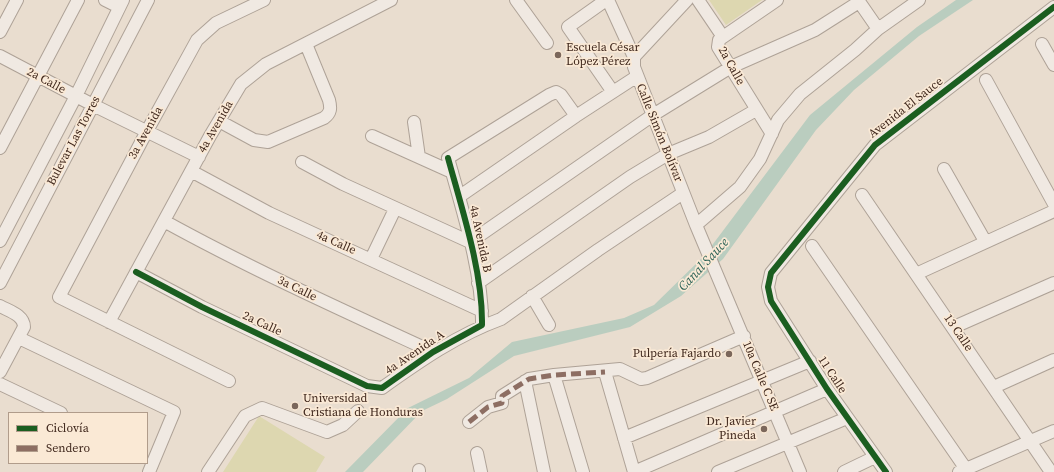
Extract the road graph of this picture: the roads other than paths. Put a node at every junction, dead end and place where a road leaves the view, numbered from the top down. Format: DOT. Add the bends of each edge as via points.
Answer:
graph roads {
  1 [pos="17,0"];
  2 [pos="78,0"];
  3 [pos="105,0"];
  4 [pos="148,0"];
  5 [pos="264,0"];
  6 [pos="391,0"];
  7 [pos="516,0"];
  8 [pos="607,0"];
  9 [pos="687,0"];
  10 [pos="698,0"];
  11 [pos="778,0"];
  12 [pos="919,0"];
  13 [pos="859,1"];
  14 [pos="121,4"];
  15 [pos="1054,7"];
  16 [pos="878,29"];
  17 [pos="0,32"];
  18 [pos="723,37"];
  19 [pos="547,43"];
  20 [pos="306,44"];
  21 [pos="1042,44"];
  22 [pos="0,56"];
  23 [pos="634,57"];
  24 [pos="1054,66"];
  25 [pos="731,67"];
  26 [pos="37,76"];
  27 [pos="636,77"];
  28 [pos="986,80"];
  29 [pos="613,92"];
  30 [pos="76,96"];
  31 [pos="93,105"];
  32 [pos="756,110"];
  33 [pos="653,115"];
  34 [pos="576,116"];
  35 [pos="219,121"];
  36 [pos="414,122"];
  37 [pos="146,131"];
  38 [pos="772,134"];
  39 [pos="372,136"];
  40 [pos="0,148"];
  41 [pos="668,154"];
  42 [pos="199,157"];
  43 [pos="420,157"];
  44 [pos="302,162"];
  45 [pos="944,169"];
  46 [pos="191,171"];
  47 [pos="452,172"];
  48 [pos="683,193"];
  49 [pos="862,195"];
  50 [pos="460,196"];
  51 [pos="1054,204"];
  52 [pos="395,208"];
  53 [pos="1054,211"];
  54 [pos="164,221"];
  55 [pos="698,229"];
  56 [pos="0,241"];
  57 [pos="985,241"];
  58 [pos="470,242"];
  59 [pos="812,246"];
  60 [pos="371,259"];
  61 [pos="136,272"];
  62 [pos="916,274"];
  63 [pos="1,278"];
  64 [pos="720,280"];
  65 [pos="478,283"];
  66 [pos="1054,283"];
  67 [pos="768,287"];
  68 [pos="532,296"];
  69 [pos="0,306"];
  70 [pos="482,311"];
  71 [pos="109,322"];
  72 [pos="549,325"];
  73 [pos="482,326"];
  74 [pos="954,327"];
  75 [pos="744,336"];
  76 [pos="19,338"];
  77 [pos="433,352"];
  78 [pos="1054,360"];
  79 [pos="810,361"];
  80 [pos="0,372"];
  81 [pos="605,372"];
  82 [pos="554,375"];
  83 [pos="229,381"];
  84 [pos="525,381"];
  85 [pos="763,381"];
  86 [pos="0,384"];
  87 [pos="994,387"];
  88 [pos="382,388"];
  89 [pos="827,389"];
  90 [pos="358,411"];
  91 [pos="775,411"];
  92 [pos="59,412"];
  93 [pos="848,418"];
  94 [pos="469,422"];
  95 [pos="1054,430"];
  96 [pos="624,438"];
  97 [pos="1030,441"];
  98 [pos="788,443"];
  99 [pos="477,453"];
  100 [pos="875,457"];
  101 [pos="964,471"];
  102 [pos="149,472"];
  103 [pos="208,472"];
  104 [pos="481,472"];
  105 [pos="544,472"];
  106 [pos="583,472"];
  107 [pos="634,472"];
  108 [pos="718,472"];
  109 [pos="800,472"];
  110 [pos="844,472"];
  111 [pos="886,472"];
  112 [pos="1051,472"];
  1 -- 17 [label="street"];
  2 -- 26 [label="street"];
  3 -- 14 [label="street"];
  4 -- 31 [label="street, Bulevar Las Torres"];
  5 -- 37 [label="street, 3a Avenida" via="216,23 206,31 198,40"];
  6 -- 20 [label="street, 4a Avenida"];
  7 -- 19 [label="street"];
  8 -- 23 [label="street, Calle Simón Bolívar"];
  8 -- 29 [label="street" via="568,27"];
  9 -- 23 [label="street"];
  10 -- 18 [label="street, 2a Calle"];
  11 -- 18 [label="street"];
  12 -- 16 [label="street"];
  13 -- 16 [label="street"];
  13 -- 25 [label="street" via="815,30"];
  14 -- 30 [label="street, Bulevar Las Torres"];
  15 -- 67 [label="street, Avenida El Sauce" via="875,145 771,272"];
  16 -- 38 [label="street" via="800,94 778,120"];
  18 -- 25 [label="street, 2a Calle" via="719,40 718,47"];
  20 -- 35 [label="street, 4a Avenida" via="251,74 241,84"];
  20 -- 35 [label="street" via="329,100 329,114 268,142 254,140"];
  21 -- 24 [label="street"];
  22 -- 26 [label="street, 2a Calle"];
  23 -- 27 [label="street, Calle Simón Bolívar"];
  25 -- 32 [label="street, 2a Calle"];
  25 -- 33 [label="street"];
  26 -- 30 [label="street, 2a Calle"];
  26 -- 40 [label="street"];
  27 -- 29 [label="street"];
  27 -- 33 [label="street, Calle Simón Bolívar"];
  28 -- 51 [label="street"];
  29 -- 34 [label="street"];
  30 -- 31 [label="street, 2a Calle"];
  30 -- 56 [label="street, Bulevar Las Torres"];
  31 -- 37 [label="street, 2a Calle"];
  31 -- 63 [label="street, Bulevar Las Torres"];
  32 -- 38 [label="street, 2a Calle"];
  32 -- 41 [label="street" via="709,137"];
  33 -- 41 [label="street, Calle Simón Bolívar"];
  33 -- 58 [label="street"];
  34 -- 47 [label="street, 4a Avenida B" via="561,95 556,92 549,95 448,158"];
  34 -- 50 [label="street"];
  35 -- 42 [label="street, 4a Avenida"];
  36 -- 43 [label="street"];
  37 -- 42 [label="street, 2a Calle"];
  37 -- 71 [label="street, 3a Avenida" via="59,297"];
  38 -- 55 [label="street" via="760,159 740,187"];
  39 -- 43 [label="street"];
  41 -- 48 [label="street, Calle Simón Bolívar"];
  41 -- 65 [label="street" via="630,177"];
  42 -- 46 [label="street, 4a Avenida"];
  43 -- 47 [label="street"];
  44 -- 52 [label="street"];
  45 -- 57 [label="street"];
  46 -- 54 [label="street, 4a Avenida"];
  46 -- 60 [label="street, 4a Calle" via="269,213"];
  47 -- 50 [label="street, 4a Avenida B"];
  48 -- 55 [label="street, Calle Simón Bolívar"];
  48 -- 68 [label="street, 4a Avenida A"];
  49 -- 62 [label="street, 13 Calle"];
  50 -- 58 [label="street, 4a Avenida B"];
  52 -- 58 [label="street"];
  52 -- 60 [label="street"];
  53 -- 57 [label="street"];
  54 -- 61 [label="street, 4a Avenida"];
  54 -- 77 [label="street, 3a Calle" via="299,290"];
  55 -- 64 [label="street, Calle Simón Bolívar"];
  57 -- 62 [label="street"];
  58 -- 65 [label="street, 4a Avenida B"];
  59 -- 101 [label="street"];
  60 -- 70 [label="street, 4a Calle"];
  61 -- 71 [label="street, 4a Avenida"];
  61 -- 88 [label="street, 2a Calle" via="202,307 367,386"];
  62 -- 74 [label="street, 13 Calle"];
  64 -- 75 [label="street, 10a Calle C SE"];
  65 -- 70 [label="street, 4a Avenida B"];
  66 -- 74 [label="street"];
  67 -- 79 [label="street, 11 Calle" via="771,301"];
  68 -- 72 [label="street"];
  68 -- 73 [label="street, 4a Avenida A" via="501,319"];
  69 -- 76 [label="street" via="24,321"];
  70 -- 73 [label="street, 4a Avenida B"];
  71 -- 83 [label="street"];
  73 -- 77 [label="street, 4a Avenida A"];
  74 -- 87 [label="street, 13 Calle"];
  75 -- 81 [label="street" via="647,378 641,379 620,369"];
  75 -- 85 [label="street, 10a Calle C SE"];
  76 -- 80 [label="street"];
  76 -- 102 [label="street" via="174,412"];
  77 -- 88 [label="street, 4a Avenida A"];
  78 -- 87 [label="street"];
  79 -- 85 [label="street"];
  79 -- 89 [label="street, 11 Calle"];
  81 -- 82 [label="street"];
  81 -- 96 [label="street"];
  82 -- 84 [label="street"];
  82 -- 106 [label="street"];
  84 -- 94 [label="street" via="502,396 502,403 488,407"];
  84 -- 105 [label="street"];
  85 -- 91 [label="street, 10a Calle C SE"];
  85 -- 96 [label="street"];
  86 -- 92 [label="street"];
  87 -- 97 [label="street, 13 Calle"];
  89 -- 91 [label="street"];
  89 -- 93 [label="street, 11 Calle"];
  90 -- 103 [label="street" via="343,425 327,432 262,408 253,411 245,416"];
  91 -- 98 [label="street, 10a Calle C SE"];
  91 -- 107 [label="street"];
  93 -- 98 [label="street"];
  93 -- 100 [label="street, 11 Calle"];
  95 -- 97 [label="street"];
  96 -- 107 [label="street"];
  97 -- 101 [label="street"];
  97 -- 112 [label="street, 13 Calle"];
  98 -- 108 [label="street"];
  98 -- 109 [label="street, 10a Calle C SE"];
  99 -- 104 [label="street"];
  100 -- 110 [label="street"];
  100 -- 111 [label="street, 11 Calle"];
}
